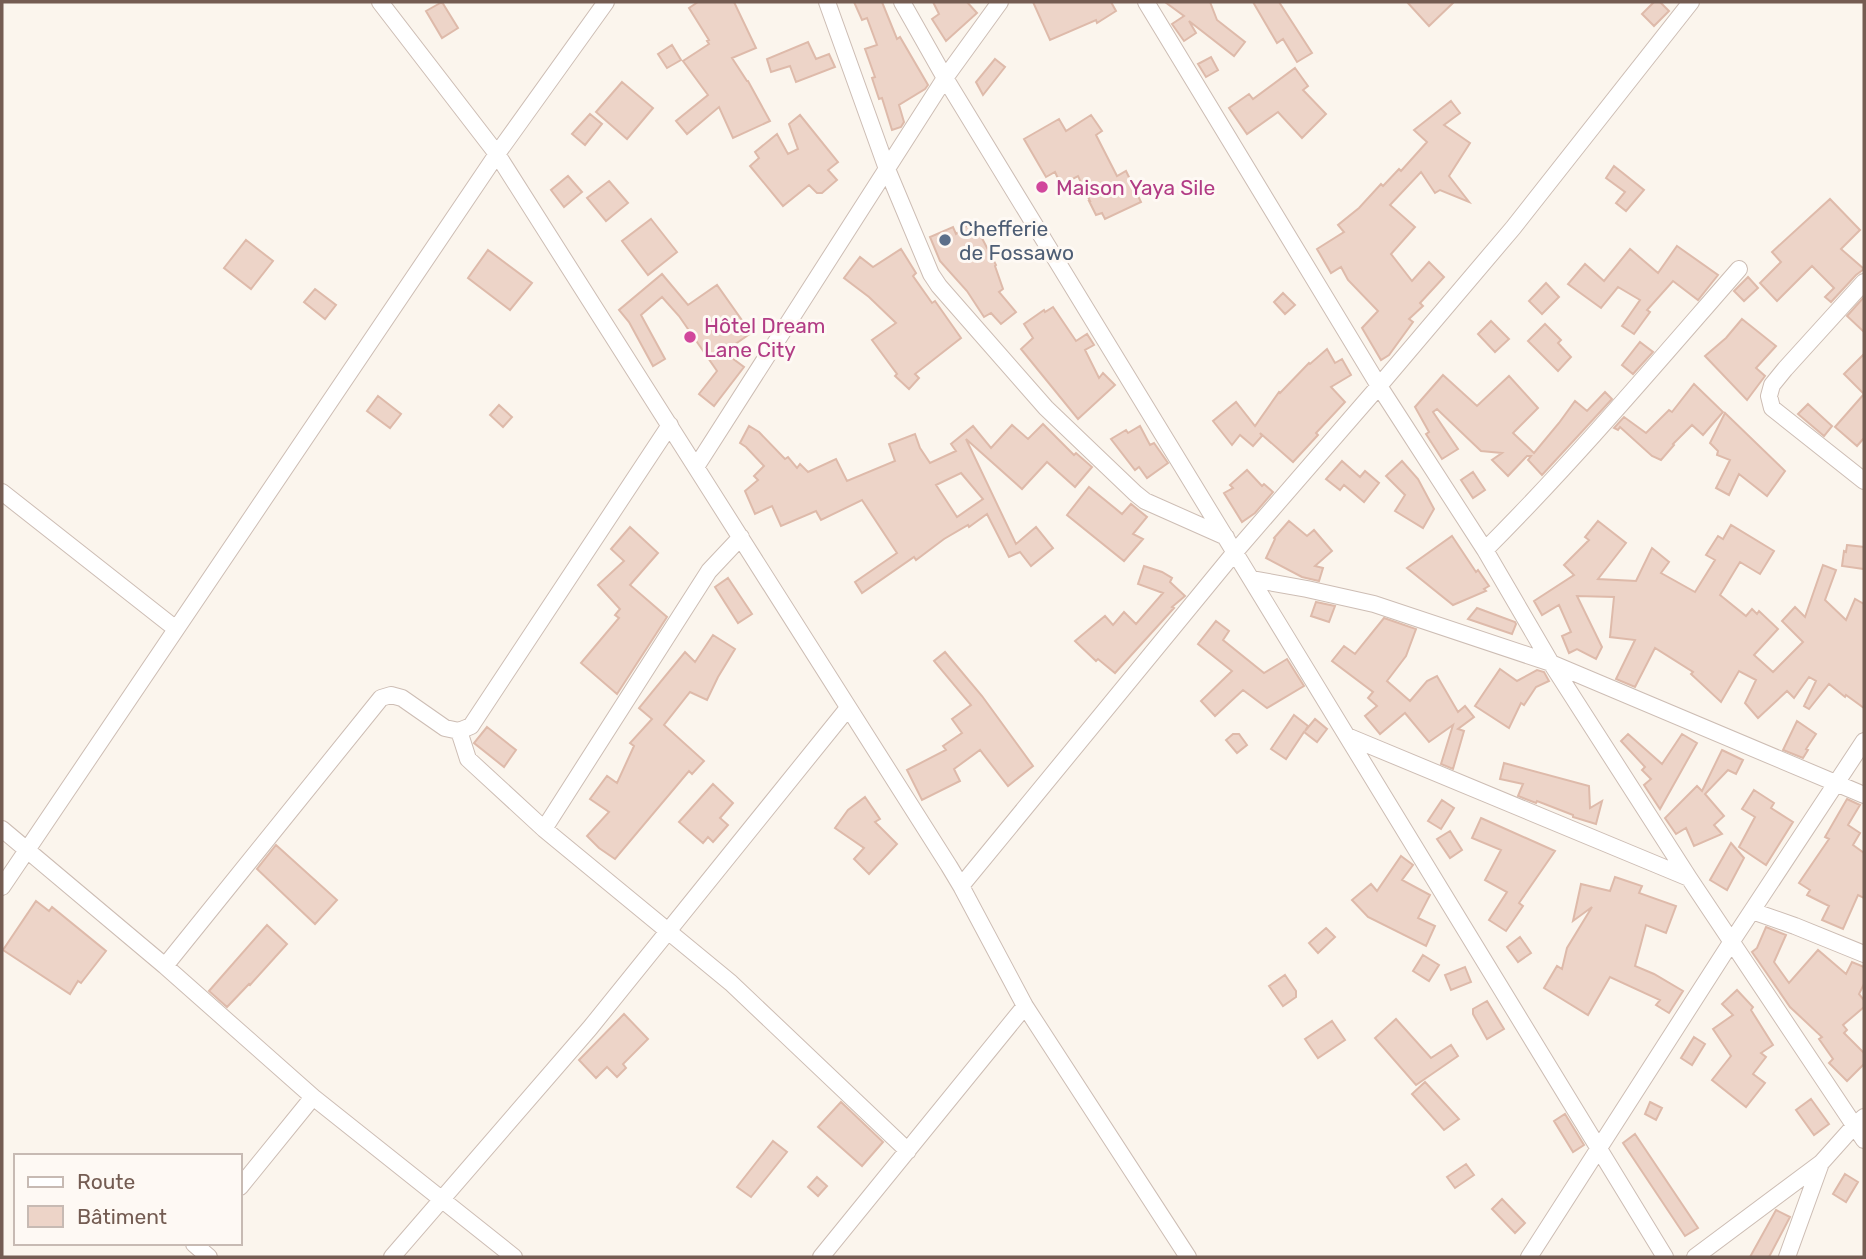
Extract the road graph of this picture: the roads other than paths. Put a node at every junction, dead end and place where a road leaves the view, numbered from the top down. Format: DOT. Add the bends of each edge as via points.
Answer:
graph roads {
  1 [pos="380,2"];
  2 [pos="606,2"];
  3 [pos="827,2"];
  4 [pos="902,2"];
  5 [pos="1000,2"];
  6 [pos="1146,2"];
  7 [pos="1691,2"];
  8 [pos="945,78"];
  9 [pos="498,154"];
  10 [pos="887,169"];
  11 [pos="1739,269"];
  12 [pos="1864,282"];
  13 [pos="1379,386"];
  14 [pos="670,425"];
  15 [pos="696,467"];
  16 [pos="1864,481"];
  17 [pos="2,492"];
  18 [pos="741,537"];
  19 [pos="1226,537"];
  20 [pos="1485,550"];
  21 [pos="1235,552"];
  22 [pos="1252,579"];
  23 [pos="176,629"];
  24 [pos="1551,663"];
  25 [pos="848,708"];
  26 [pos="459,731"];
  27 [pos="1347,736"];
  28 [pos="1864,741"];
  29 [pos="1837,782"];
  30 [pos="1864,795"];
  31 [pos="2,829"];
  32 [pos="544,829"];
  33 [pos="27,850"];
  34 [pos="1689,878"];
  35 [pos="961,886"];
  36 [pos="2,887"];
  37 [pos="1752,911"];
  38 [pos="668,932"];
  39 [pos="1732,942"];
  40 [pos="1864,954"];
  41 [pos="165,967"];
  42 [pos="1025,1006"];
  43 [pos="313,1097"];
  44 [pos="1859,1121"];
  45 [pos="1864,1140"];
  46 [pos="1598,1147"];
  47 [pos="908,1150"];
  48 [pos="1821,1163"];
  49 [pos="242,1185"];
  50 [pos="442,1200"];
  51 [pos="195,1245"];
  52 [pos="209,1257"];
  53 [pos="392,1257"];
  54 [pos="513,1257"];
  55 [pos="821,1257"];
  56 [pos="1188,1257"];
  57 [pos="1529,1257"];
  58 [pos="1665,1257"];
  59 [pos="1695,1257"];
  60 [pos="1787,1257"];
  1 -- 9 [label="street"];
  2 -- 9 [label="street"];
  3 -- 10 [label="street"];
  4 -- 8 [label="street"];
  5 -- 8 [label="street"];
  6 -- 13 [label="street"];
  7 -- 13 [label="street" via="1513,228"];
  8 -- 10 [label="street"];
  8 -- 19 [label="street"];
  9 -- 14 [label="street"];
  9 -- 23 [label="street"];
  10 -- 15 [label="street"];
  10 -- 19 [label="street" via="930,274 1046,408 1145,501"];
  11 -- 20 [label="street" via="1588,443"];
  12 -- 16 [label="street" via="1785,369 1769,396 1772,408"];
  13 -- 20 [label="street"];
  13 -- 21 [label="street"];
  14 -- 15 [label="street"];
  14 -- 26 [label="street" via="471,726"];
  15 -- 18 [label="street"];
  17 -- 23 [label="street"];
  18 -- 25 [label="street"];
  18 -- 32 [label="street" via="709,570"];
  19 -- 21 [label="street"];
  20 -- 24 [label="street"];
  21 -- 22 [label="street"];
  21 -- 35 [label="street"];
  22 -- 24 [label="street" via="1374,604"];
  22 -- 27 [label="street"];
  23 -- 33 [label="street"];
  24 -- 29 [label="street"];
  24 -- 34 [label="street"];
  25 -- 35 [label="street"];
  25 -- 38 [label="street"];
  26 -- 32 [label="street" via="468,759"];
  26 -- 41 [label="street" via="445,728 402,698 381,698"];
  27 -- 34 [label="street"];
  27 -- 46 [label="street"];
  28 -- 29 [label="street"];
  29 -- 30 [label="street"];
  29 -- 37 [label="street"];
  31 -- 33 [label="street"];
  32 -- 38 [label="street"];
  33 -- 36 [label="street"];
  33 -- 41 [label="street"];
  34 -- 39 [label="street"];
  35 -- 42 [label="street"];
  37 -- 39 [label="street"];
  37 -- 40 [label="street"];
  38 -- 47 [label="street"];
  38 -- 50 [label="street"];
  39 -- 44 [label="street"];
  39 -- 46 [label="street"];
  41 -- 43 [label="street"];
  42 -- 47 [label="street"];
  42 -- 56 [label="street"];
  43 -- 49 [label="street"];
  43 -- 50 [label="street"];
  44 -- 45 [label="street"];
  44 -- 48 [label="street"];
  46 -- 57 [label="street"];
  46 -- 58 [label="street"];
  47 -- 55 [label="street"];
  48 -- 59 [label="street"];
  48 -- 60 [label="street"];
  50 -- 53 [label="street"];
  50 -- 54 [label="street"];
  51 -- 52 [label="street"];
}
